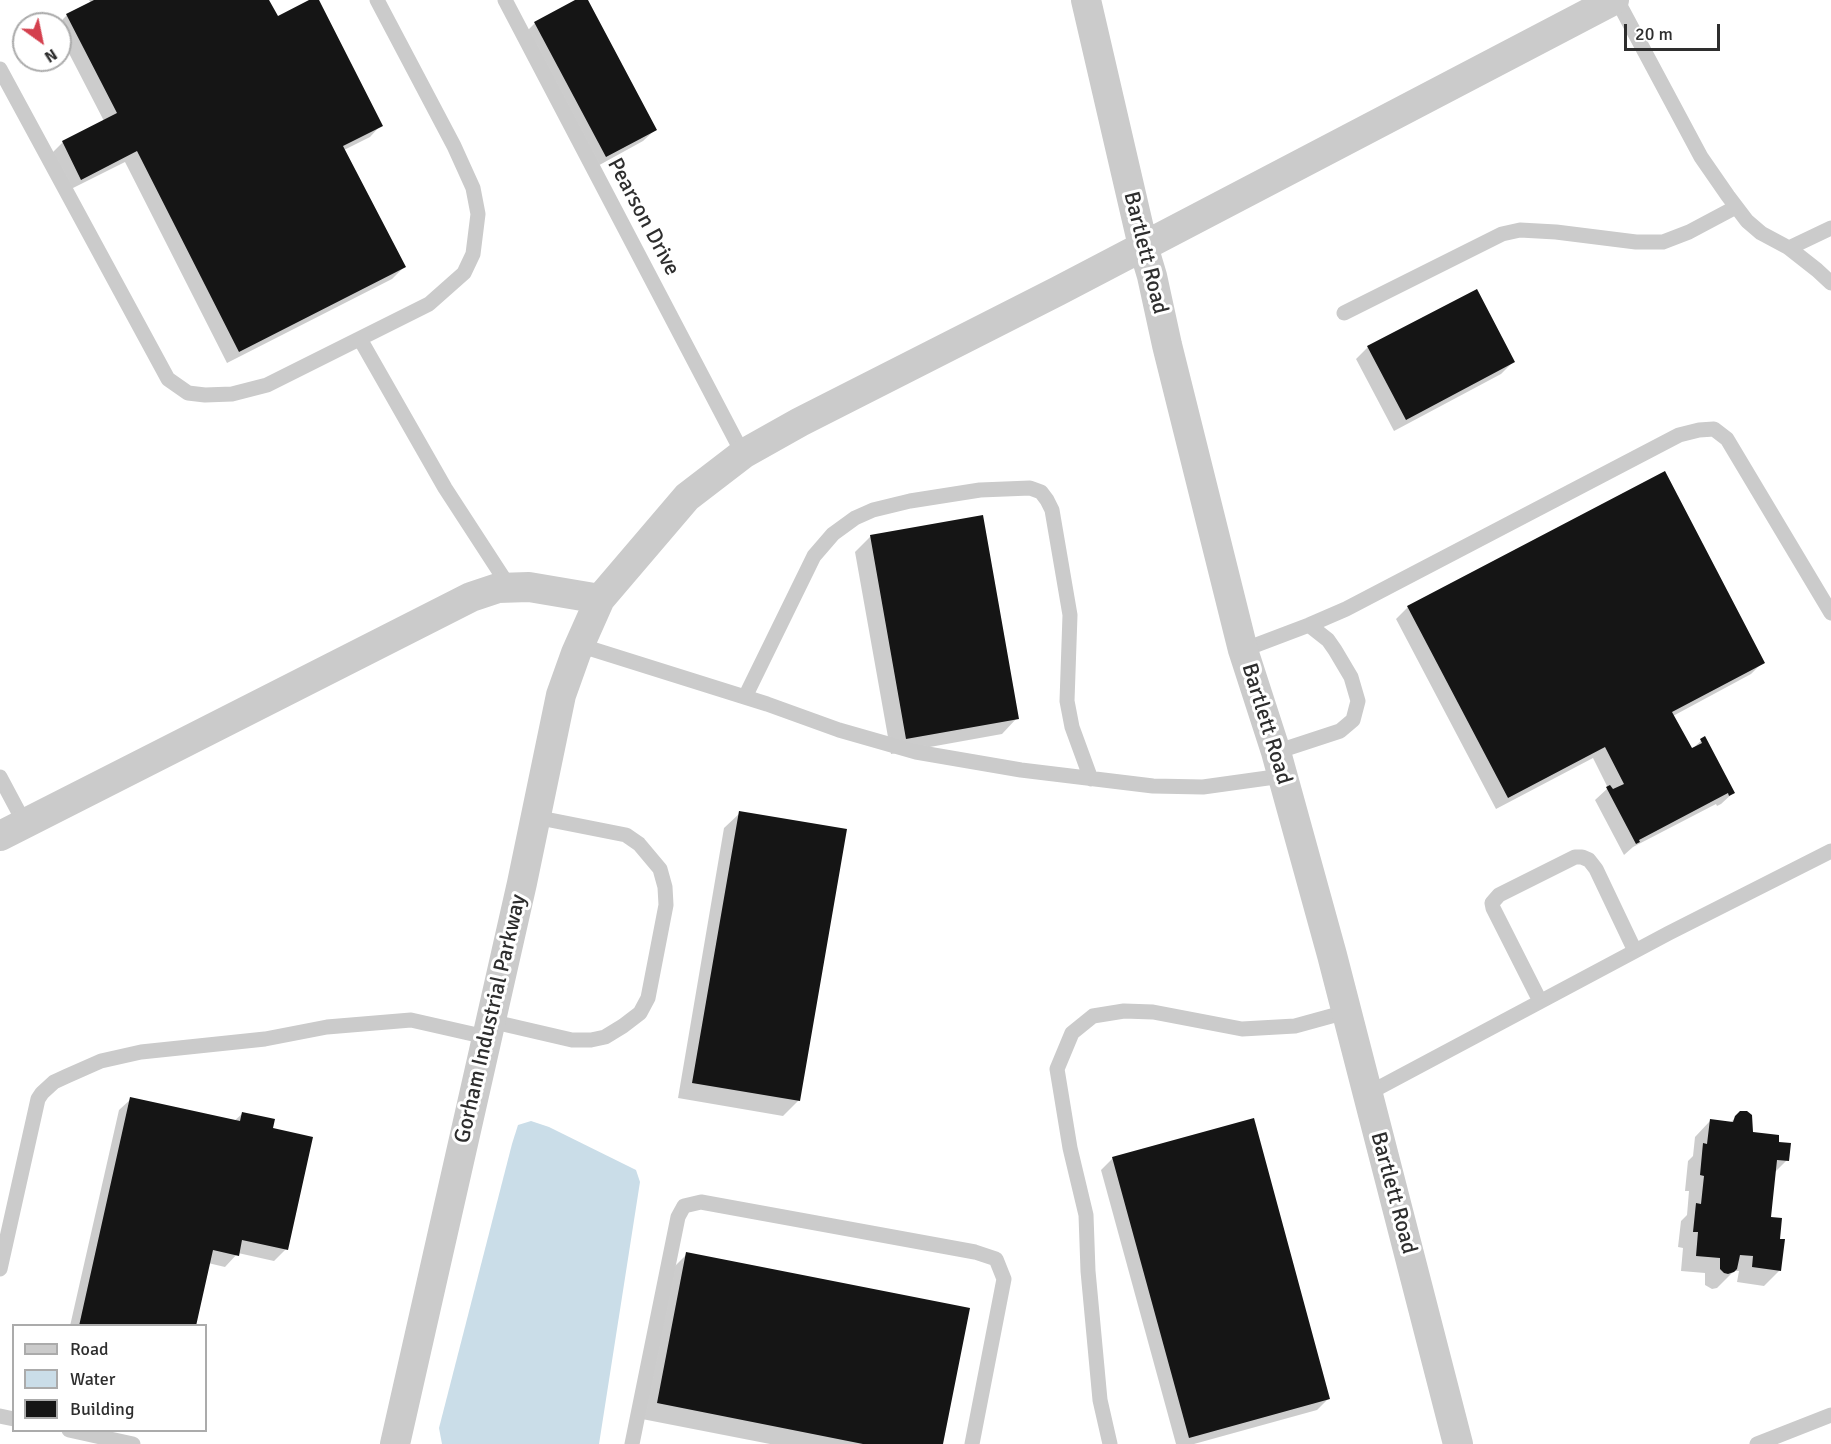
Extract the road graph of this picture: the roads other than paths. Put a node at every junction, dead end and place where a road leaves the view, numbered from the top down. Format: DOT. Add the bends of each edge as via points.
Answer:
graph roads {
  1 [pos="376,0"];
  2 [pos="505,0"];
  3 [pos="1086,0"];
  4 [pos="1615,0"];
  5 [pos="0,69"];
  6 [pos="1736,207"];
  7 [pos="1831,228"];
  8 [pos="1143,246"];
  9 [pos="1789,248"];
  10 [pos="1831,283"];
  11 [pos="1344,313"];
  12 [pos="360,339"];
  13 [pos="743,454"];
  14 [pos="510,588"];
  15 [pos="600,599"];
  16 [pos="1831,613"];
  17 [pos="1309,625"];
  18 [pos="579,645"];
  19 [pos="1243,650"];
  20 [pos="745,697"];
  21 [pos="1279,764"];
  22 [pos="0,777"];
  23 [pos="1091,779"];
  24 [pos="536,817"];
  25 [pos="12,830"];
  26 [pos="1831,851"];
  27 [pos="1635,951"];
  28 [pos="1540,1001"];
  29 [pos="1346,1012"];
  30 [pos="488,1029"];
  31 [pos="1367,1094"];
  32 [pos="0,1269"];
  33 [pos="1831,1415"];
  34 [pos="74,1432"];
  35 [pos="133,1444"];
  36 [pos="395,1444"];
  37 [pos="632,1444"];
  38 [pos="972,1444"];
  39 [pos="1110,1444"];
  40 [pos="1458,1444"];
  41 [pos="1757,1444"];
  1 -- 12 [label="lane" via="454,146 473,188 478,214 473,254 464,273 429,304"];
  2 -- 13 [label="lane, Pearson Drive"];
  3 -- 8 [label="street, Bartlett Road"];
  4 -- 6 [label="lane" via="1701,157"];
  4 -- 8 [label="street, Gorham Industrial Parkway"];
  5 -- 12 [label="lane" via="168,380 188,393 232,394 267,386"];
  6 -- 9 [label="lane" via="1761,233"];
  6 -- 11 [label="lane" via="1663,242 1520,230 1502,234"];
  7 -- 9 [label="lane"];
  8 -- 13 [label="street, Gorham Industrial Parkway"];
  8 -- 19 [label="street, Bartlett Road"];
  9 -- 10 [label="lane"];
  12 -- 14 [label="lane" via="445,488"];
  13 -- 15 [label="street, Gorham Industrial Parkway" via="687,497"];
  14 -- 15 [label="street" via="529,587"];
  14 -- 25 [label="street" via="471,597"];
  15 -- 18 [label="street, Gorham Industrial Parkway"];
  16 -- 17 [label="lane" via="1735,450 1714,429 1679,435"];
  17 -- 19 [label="lane"];
  17 -- 21 [label="lane" via="1335,650 1351,676 1358,702 1353,720 1340,731"];
  18 -- 20 [label="lane"];
  18 -- 24 [label="street, Gorham Industrial Parkway" via="561,695"];
  19 -- 21 [label="street, Bartlett Road"];
  20 -- 23 [label="lane" via="916,753"];
  20 -- 23 [label="lane" via="814,556 855,518 910,501 980,490 1030,488 1041,492 1052,510 1070,615 1067,701"];
  21 -- 23 [label="lane" via="1203,787"];
  21 -- 29 [label="street, Bartlett Road"];
  22 -- 25 [label="lane"];
  24 -- 30 [label="street, Gorham Industrial Parkway"];
  24 -- 30 [label="lane" via="626,835 660,869 666,905 648,998 640,1012 623,1026 591,1040"];
  26 -- 27 [label="lane"];
  27 -- 28 [label="lane"];
  27 -- 28 [label="lane" via="1596,869 1582,857 1498,895 1492,908"];
  28 -- 31 [label="lane"];
  29 -- 31 [label="street, Bartlett Road"];
  29 -- 39 [label="lane" via="1295,1026 1242,1029 1153,1012 1124,1011 1093,1016 1072,1033 1057,1070 1086,1215 1100,1400"];
  30 -- 32 [label="lane" via="411,1020 327,1027 265,1039 141,1052 101,1061 66,1076 54,1082 38,1100"];
  30 -- 36 [label="street, Gorham Industrial Parkway"];
  31 -- 40 [label="street, Bartlett Road"];
  33 -- 41 [label="lane"];
  34 -- 35 [label="lane"];
  37 -- 38 [label="lane" via="678,1217 684,1206 701,1202 996,1259 1004,1279"];
}
